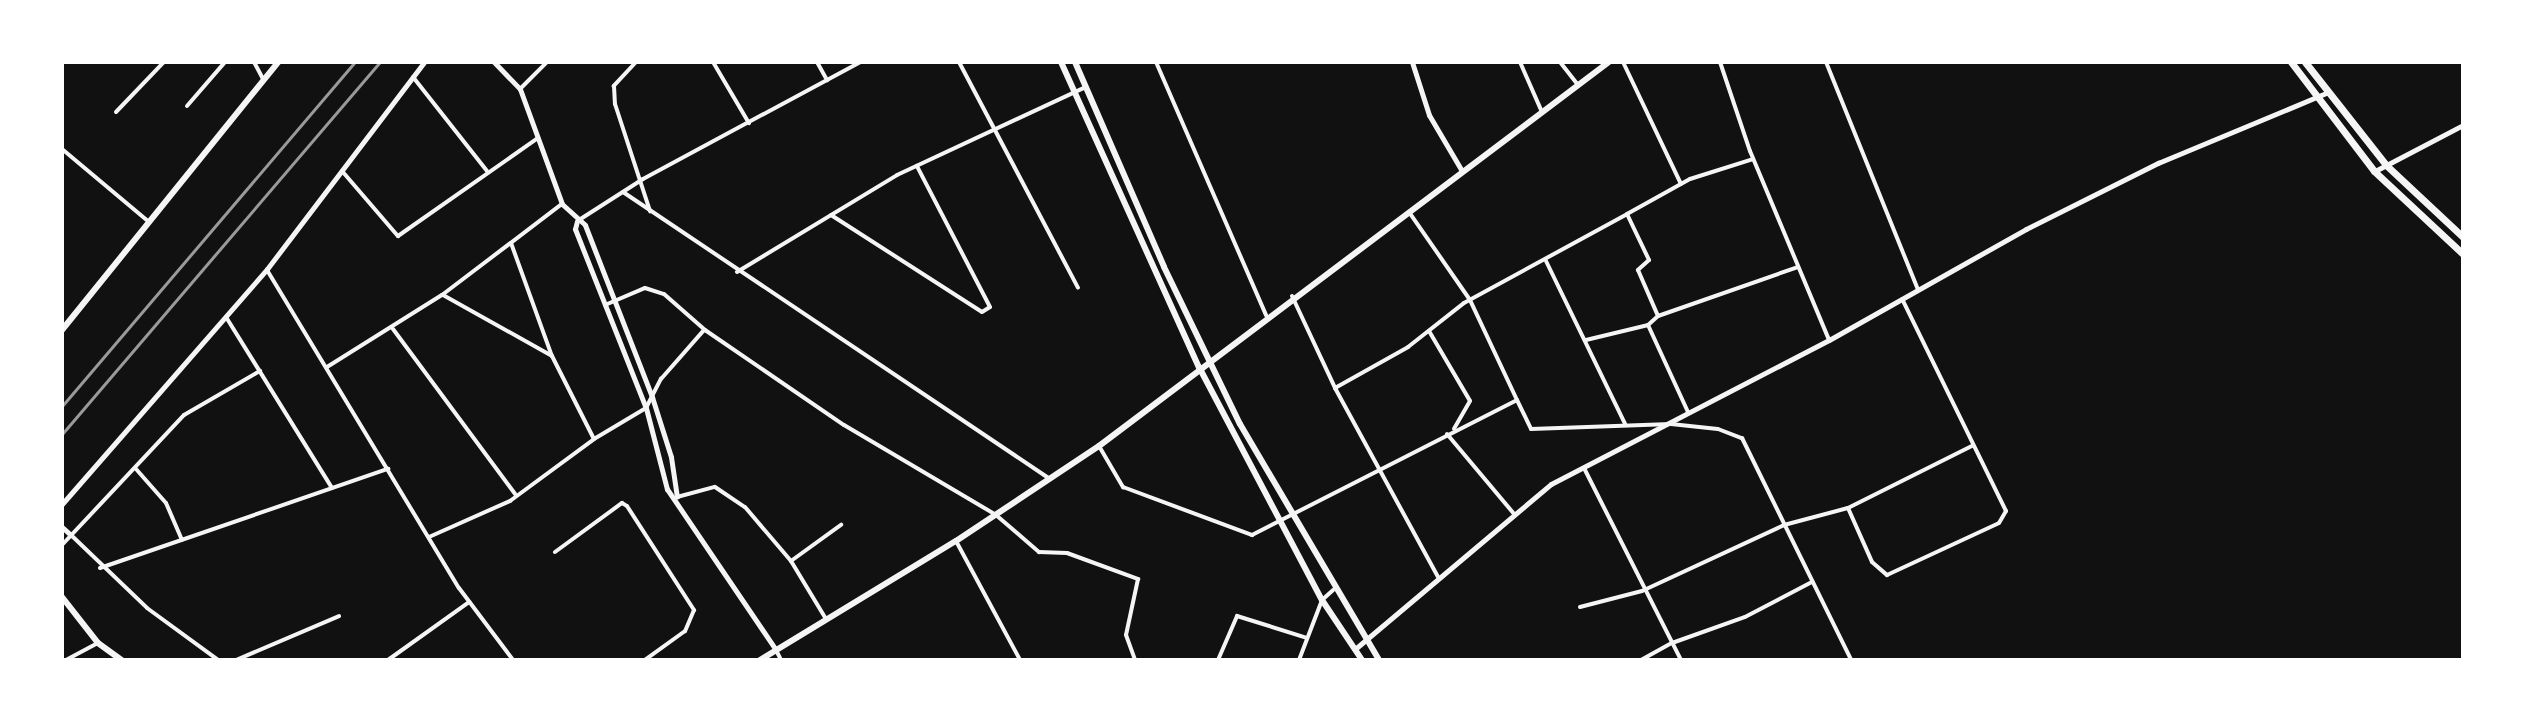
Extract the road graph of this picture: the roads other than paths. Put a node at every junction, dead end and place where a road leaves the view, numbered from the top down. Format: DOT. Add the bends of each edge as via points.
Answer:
graph roads {
  1 [pos="164,62"];
  2 [pos="225,62"];
  3 [pos="254,62"];
  4 [pos="278,62"];
  5 [pos="424,62"];
  6 [pos="494,62"];
  7 [pos="547,62"];
  8 [pos="636,62"];
  9 [pos="713,62"];
  10 [pos="817,62"];
  11 [pos="860,62"];
  12 [pos="959,62"];
  13 [pos="1061,62"];
  14 [pos="1075,62"];
  15 [pos="1156,62"];
  16 [pos="1412,62"];
  17 [pos="1520,62"];
  18 [pos="1560,62"];
  19 [pos="1609,62"];
  20 [pos="1623,62"];
  21 [pos="1720,62"];
  22 [pos="1826,62"];
  23 [pos="2291,62"];
  24 [pos="2305,62"];
  25 [pos="413,77"];
  26 [pos="263,79"];
  27 [pos="827,80"];
  28 [pos="1578,85"];
  29 [pos="1086,87"];
  30 [pos="520,89"];
  31 [pos="1074,93"];
  32 [pos="2326,93"];
  33 [pos="2315,100"];
  34 [pos="187,106"];
  35 [pos="116,112"];
  36 [pos="1542,112"];
  37 [pos="749,123"];
  38 [pos="2463,125"];
  39 [pos="995,130"];
  40 [pos="538,138"];
  41 [pos="63,151"];
  42 [pos="1753,159"];
  43 [pos="2386,165"];
  44 [pos="917,166"];
  45 [pos="342,171"];
  46 [pos="487,171"];
  47 [pos="1462,171"];
  48 [pos="2374,171"];
  49 [pos="643,179"];
  50 [pos="1681,184"];
  51 [pos="623,192"];
  52 [pos="562,204"];
  53 [pos="650,211"];
  54 [pos="1408,211"];
  55 [pos="1627,214"];
  56 [pos="831,215"];
  57 [pos="577,221"];
  58 [pos="151,224"];
  59 [pos="2463,237"];
  60 [pos="511,243"];
  61 [pos="2463,254"];
  62 [pos="1546,261"];
  63 [pos="1798,267"];
  64 [pos="267,269"];
  65 [pos="737,272"];
  66 [pos="1078,288"];
  67 [pos="1918,290"];
  68 [pos="442,295"];
  69 [pos="1292,296"];
  70 [pos="1902,299"];
  71 [pos="1470,300"];
  72 [pos="613,301"];
  73 [pos="605,305"];
  74 [pos="1266,315"];
  75 [pos="1658,316"];
  76 [pos="226,317"];
  77 [pos="1648,325"];
  78 [pos="393,329"];
  79 [pos="62,330"];
  80 [pos="705,330"];
  81 [pos="1429,331"];
  82 [pos="1586,340"];
  83 [pos="1829,340"];
  84 [pos="552,356"];
  85 [pos="1208,360"];
  86 [pos="327,367"];
  87 [pos="1199,367"];
  88 [pos="260,371"];
  89 [pos="1335,388"];
  90 [pos="652,397"];
  91 [pos="1517,400"];
  92 [pos="646,408"];
  93 [pos="1689,414"];
  94 [pos="1625,424"];
  95 [pos="1671,424"];
  96 [pos="1453,430"];
  97 [pos="1447,433"];
  98 [pos="594,439"];
  99 [pos="1099,446"];
  100 [pos="1972,446"];
  101 [pos="1584,468"];
  102 [pos="136,469"];
  103 [pos="388,469"];
  104 [pos="1378,472"];
  105 [pos="1050,479"];
  106 [pos="332,488"];
  107 [pos="515,494"];
  108 [pos="677,497"];
  109 [pos="62,504"];
  110 [pos="1848,508"];
  111 [pos="996,515"];
  112 [pos="1515,515"];
  113 [pos="1293,517"];
  114 [pos="1280,523"];
  115 [pos="841,525"];
  116 [pos="1784,525"];
  117 [pos="62,527"];
  118 [pos="71,535"];
  119 [pos="429,537"];
  120 [pos="182,540"];
  121 [pos="956,541"];
  122 [pos="62,545"];
  123 [pos="555,552"];
  124 [pos="791,561"];
  125 [pos="100,568"];
  126 [pos="1439,579"];
  127 [pos="1812,582"];
  128 [pos="1333,590"];
  129 [pos="1642,591"];
  130 [pos="62,597"];
  131 [pos="1322,600"];
  132 [pos="469,602"];
  133 [pos="1580,607"];
  134 [pos="339,616"];
  135 [pos="826,620"];
  136 [pos="1307,638"];
  137 [pos="1366,640"];
  138 [pos="98,643"];
  139 [pos="1672,643"];
  140 [pos="1355,649"];
  141 [pos="776,650"];
  142 [pos="66,660"];
  143 [pos="121,660"];
  144 [pos="218,660"];
  145 [pos="236,660"];
  146 [pos="388,660"];
  147 [pos="513,660"];
  148 [pos="645,660"];
  149 [pos="760,660"];
  150 [pos="781,660"];
  151 [pos="1020,660"];
  152 [pos="1135,660"];
  153 [pos="1218,660"];
  154 [pos="1299,660"];
  155 [pos="1362,660"];
  156 [pos="1379,660"];
  157 [pos="1641,660"];
  158 [pos="1681,660"];
  159 [pos="1851,660"];
  1 -- 35 [label="street"];
  2 -- 34 [label="street"];
  3 -- 26 [label="street"];
  4 -- 26 [label="main road"];
  5 -- 25 [label="street"];
  6 -- 30 [label="street"];
  7 -- 30 [label="street"];
  8 -- 49 [label="street" via="614,86 615,104"];
  9 -- 37 [label="street"];
  10 -- 27 [label="street"];
  11 -- 27 [label="street"];
  12 -- 39 [label="street"];
  13 -- 31 [label="main road"];
  14 -- 29 [label="main road"];
  15 -- 74 [label="street"];
  16 -- 47 [label="street" via="1429,115"];
  17 -- 36 [label="street"];
  18 -- 28 [label="street"];
  19 -- 28 [label="main road"];
  20 -- 50 [label="street"];
  21 -- 42 [label="street"];
  22 -- 67 [label="street"];
  23 -- 33 [label="main road"];
  24 -- 32 [label="main road"];
  25 -- 45 [label="street"];
  25 -- 46 [label="street"];
  26 -- 58 [label="main road"];
  27 -- 37 [label="street"];
  28 -- 36 [label="main road"];
  29 -- 31 [label="street"];
  29 -- 85 [label="main road"];
  30 -- 40 [label="street"];
  31 -- 39 [label="street"];
  31 -- 87 [label="main road"];
  32 -- 33 [label="street"];
  32 -- 43 [label="main road"];
  33 -- 48 [label="main road"];
  33 -- 67 [label="street" via="2158,163"];
  36 -- 47 [label="main road"];
  37 -- 49 [label="street"];
  38 -- 43 [label="street"];
  39 -- 44 [label="street"];
  39 -- 66 [label="street"];
  40 -- 46 [label="street"];
  40 -- 52 [label="street"];
  41 -- 58 [label="street"];
  42 -- 50 [label="street"];
  42 -- 63 [label="street"];
  43 -- 48 [label="street"];
  43 -- 59 [label="main road"];
  44 -- 56 [label="street"];
  44 -- 56 [label="street" via="990,307 982,312"];
  45 -- 46 [label="street" via="398,236"];
  45 -- 64 [label="street"];
  47 -- 54 [label="main road"];
  48 -- 61 [label="main road"];
  49 -- 51 [label="street"];
  49 -- 53 [label="street"];
  50 -- 55 [label="street"];
  51 -- 53 [label="street"];
  51 -- 57 [label="street"];
  52 -- 57 [label="street"];
  52 -- 60 [label="street"];
  53 -- 65 [label="street"];
  54 -- 69 [label="main road"];
  54 -- 71 [label="street"];
  55 -- 62 [label="street"];
  55 -- 75 [label="street" via="1649,260 1638,270"];
  56 -- 65 [label="street"];
  57 -- 72 [label="street" via="585,225"];
  57 -- 73 [label="street" via="575,229"];
  58 -- 79 [label="main road"];
  60 -- 68 [label="street"];
  60 -- 84 [label="street"];
  62 -- 71 [label="street"];
  62 -- 82 [label="street"];
  63 -- 75 [label="street"];
  63 -- 83 [label="street"];
  64 -- 76 [label="street"];
  64 -- 86 [label="street"];
  65 -- 105 [label="street"];
  67 -- 70 [label="street"];
  68 -- 78 [label="street"];
  68 -- 84 [label="street"];
  69 -- 74 [label="main road"];
  69 -- 89 [label="street"];
  70 -- 83 [label="street"];
  70 -- 100 [label="street"];
  71 -- 81 [label="street"];
  71 -- 91 [label="street"];
  72 -- 73 [label="street"];
  72 -- 80 [label="street" via="645,288 664,294"];
  72 -- 90 [label="street"];
  73 -- 92 [label="street"];
  74 -- 85 [label="main road"];
  75 -- 77 [label="street"];
  76 -- 88 [label="street"];
  76 -- 109 [label="street"];
  77 -- 82 [label="street"];
  77 -- 93 [label="street"];
  78 -- 86 [label="street"];
  78 -- 107 [label="street"];
  80 -- 90 [label="street"];
  80 -- 111 [label="street" via="844,425"];
  81 -- 89 [label="street"];
  81 -- 96 [label="street" via="1470,401"];
  82 -- 94 [label="street"];
  83 -- 93 [label="street"];
  84 -- 98 [label="street"];
  85 -- 87 [label="main road"];
  85 -- 113 [label="main road"];
  86 -- 103 [label="street"];
  87 -- 99 [label="main road"];
  87 -- 114 [label="main road"];
  88 -- 102 [label="street" via="184,415"];
  88 -- 106 [label="street"];
  89 -- 104 [label="street"];
  90 -- 92 [label="street"];
  90 -- 108 [label="street"];
  91 -- 94 [label="street" via="1531,429"];
  91 -- 96 [label="street"];
  92 -- 98 [label="street"];
  92 -- 108 [label="street" via="667,489"];
  93 -- 95 [label="street"];
  94 -- 95 [label="street"];
  95 -- 101 [label="street"];
  95 -- 116 [label="street" via="1718,429 1742,438"];
  96 -- 97 [label="street"];
  97 -- 104 [label="street"];
  97 -- 112 [label="street"];
  98 -- 107 [label="street" via="570,461"];
  99 -- 105 [label="main road"];
  99 -- 114 [label="street" via="1123,487 1252,535"];
  100 -- 110 [label="street"];
  100 -- 110 [label="street" via="2006,511 1999,523 1887,575 1872,562"];
  101 -- 112 [label="street" via="1551,484"];
  101 -- 129 [label="street"];
  102 -- 118 [label="street"];
  102 -- 120 [label="street" via="166,503"];
  103 -- 106 [label="street"];
  103 -- 119 [label="street"];
  104 -- 113 [label="street"];
  104 -- 126 [label="street"];
  105 -- 111 [label="main road"];
  106 -- 120 [label="street"];
  107 -- 119 [label="street" via="510,501"];
  108 -- 124 [label="street" via="715,487 745,507"];
  108 -- 141 [label="street"];
  110 -- 116 [label="street"];
  111 -- 121 [label="main road"];
  111 -- 152 [label="street" via="1039,552 1067,553 1138,579 1126,635"];
  112 -- 126 [label="street"];
  113 -- 114 [label="street"];
  113 -- 128 [label="main road"];
  114 -- 131 [label="main road"];
  115 -- 124 [label="street"];
  116 -- 127 [label="street"];
  116 -- 129 [label="street"];
  117 -- 118 [label="street"];
  118 -- 122 [label="street"];
  118 -- 125 [label="street"];
  119 -- 132 [label="street"];
  120 -- 125 [label="street"];
  121 -- 135 [label="main road"];
  121 -- 151 [label="street"];
  123 -- 148 [label="street" via="622,503 627,506 694,610 685,631"];
  124 -- 135 [label="street"];
  125 -- 144 [label="street"];
  126 -- 137 [label="street"];
  127 -- 139 [label="street" via="1745,617"];
  127 -- 159 [label="street"];
  128 -- 131 [label="street"];
  128 -- 137 [label="main road"];
  129 -- 133 [label="street"];
  129 -- 139 [label="street"];
  130 -- 138 [label="main road"];
  131 -- 136 [label="street"];
  131 -- 140 [label="main road"];
  132 -- 146 [label="street"];
  132 -- 147 [label="street"];
  134 -- 145 [label="street"];
  135 -- 141 [label="main road"];
  136 -- 153 [label="street" via="1237,616"];
  136 -- 154 [label="street"];
  137 -- 140 [label="street"];
  137 -- 156 [label="main road"];
  138 -- 142 [label="street"];
  138 -- 143 [label="main road"];
  139 -- 157 [label="street"];
  139 -- 158 [label="street"];
  140 -- 155 [label="main road"];
  141 -- 149 [label="main road"];
  141 -- 150 [label="street"];
}
